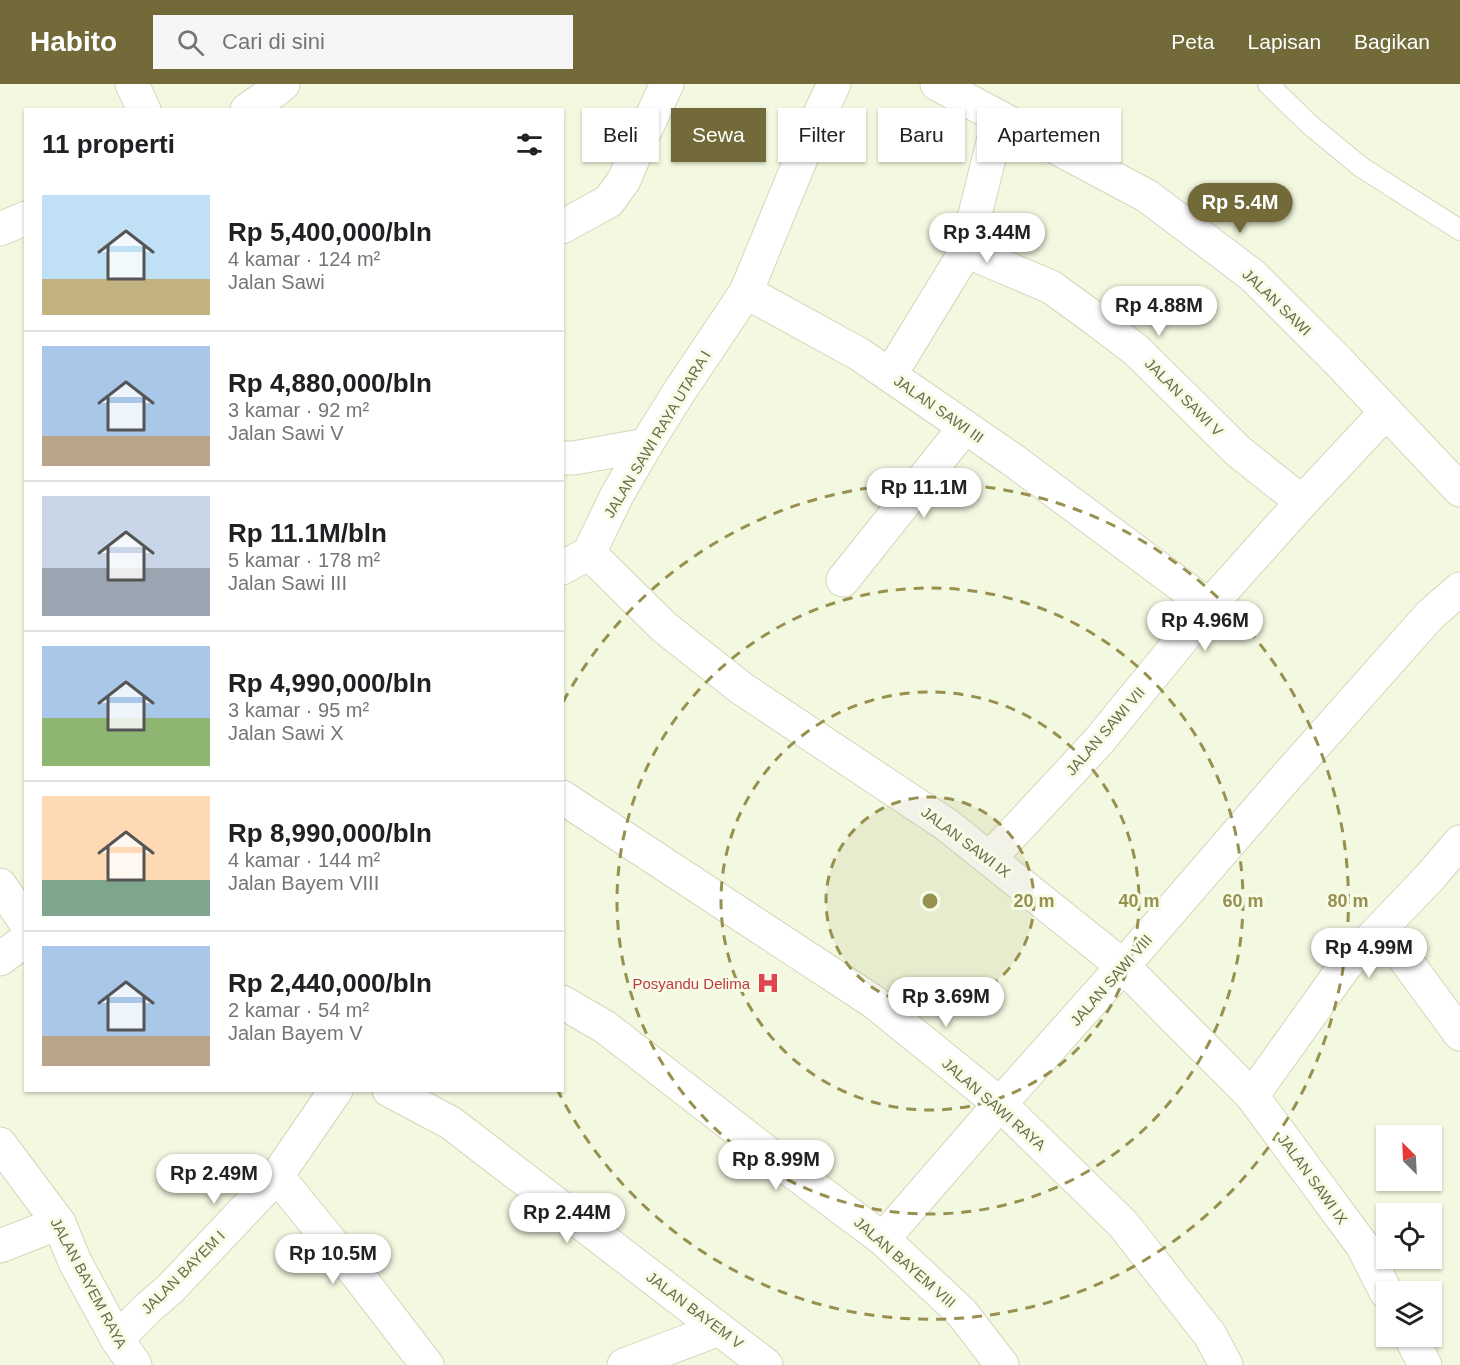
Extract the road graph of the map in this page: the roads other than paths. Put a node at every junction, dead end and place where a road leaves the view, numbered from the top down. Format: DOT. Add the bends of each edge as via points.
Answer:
graph roads {
  1 [pos="132,84"];
  2 [pos="283,84"];
  3 [pos="667,84"];
  4 [pos="834,84"];
  5 [pos="937,84"];
  6 [pos="1269,84"];
  7 [pos="143,108"];
  8 [pos="250,108"];
  9 [pos="981,108"];
  10 [pos="988,162"];
  11 [pos="1082,162"];
  12 [pos="24,219"];
  13 [pos="564,226"];
  14 [pos="0,229"];
  15 [pos="1460,230"];
  16 [pos="966,251"];
  17 [pos="746,292"];
  18 [pos="890,375"];
  19 [pos="1386,412"];
  20 [pos="965,427"];
  21 [pos="646,445"];
  22 [pos="564,458"];
  23 [pos="1460,490"];
  24 [pos="1302,502"];
  25 [pos="576,560"];
  26 [pos="843,580"];
  27 [pos="1460,589"];
  28 [pos="1209,606"];
  29 [pos="564,798"];
  30 [pos="1460,842"];
  31 [pos="989,859"];
  32 [pos="0,885"];
  33 [pos="24,920"];
  34 [pos="1382,928"];
  35 [pos="24,941"];
  36 [pos="0,959"];
  37 [pos="1124,966"];
  38 [pos="564,1003"];
  39 [pos="1460,1034"];
  40 [pos="335,1092"];
  41 [pos="393,1092"];
  42 [pos="1252,1096"];
  43 [pos="1000,1104"];
  44 [pos="0,1143"];
  45 [pos="277,1176"];
  46 [pos="59,1223"];
  47 [pos="883,1239"];
  48 [pos="0,1246"];
  49 [pos="1380,1281"];
  50 [pos="719,1329"];
  51 [pos="1416,1347"];
  52 [pos="126,1352"];
  53 [pos="427,1365"];
  54 [pos="624,1365"];
  55 [pos="766,1365"];
  56 [pos="1002,1365"];
  57 [pos="1226,1365"];
  58 [pos="1425,1365"];
  1 -- 7 [label="street"];
  2 -- 8 [label="street"];
  3 -- 13 [label="street" via="624,180 609,201"];
  4 -- 17 [label="street, JALAN SAWI RAYA UTARA I"];
  5 -- 9 [label="street, JALAN SAWI"];
  6 -- 15 [label="lane" via="1361,167"];
  10 -- 16 [label="street"];
  11 -- 19 [label="street, JALAN SAWI" via="1147,196 1252,275"];
  12 -- 14 [label="street"];
  16 -- 18 [label="street"];
  16 -- 24 [label="street, JALAN SAWI V" via="1051,286 1091,315 1136,350 1238,451"];
  17 -- 18 [label="street, JALAN SAWI III"];
  17 -- 21 [label="street, JALAN SAWI RAYA UTARA I"];
  18 -- 20 [label="street, JALAN SAWI III"];
  19 -- 23 [label="street, JALAN SAWI"];
  19 -- 24 [label="street, JALAN SAWI VII"];
  20 -- 26 [label="street"];
  20 -- 28 [label="street, JALAN SAWI III"];
  21 -- 22 [label="street"];
  21 -- 25 [label="street, JALAN SAWI RAYA UTARA I"];
  24 -- 28 [label="street, JALAN SAWI VII"];
  25 -- 31 [label="street, JALAN SAWI IX" via="741,688 947,825"];
  27 -- 37 [label="street, JALAN SAWI VIII" via="1430,615"];
  28 -- 31 [label="street, JALAN SAWI VII" via="1098,742"];
  29 -- 43 [label="street, JALAN SAWI RAYA" via="874,1002"];
  30 -- 34 [label="street"];
  31 -- 37 [label="street, JALAN SAWI IX"];
  32 -- 33 [label="street"];
  34 -- 39 [label="street"];
  34 -- 42 [label="street" via="1345,966"];
  35 -- 36 [label="street"];
  37 -- 42 [label="street, JALAN SAWI IX"];
  37 -- 43 [label="street, JALAN SAWI VIII"];
  38 -- 47 [label="street, JALAN BAYEM VIII" via="604,1027"];
  40 -- 45 [label="street, JALAN BAYEM I"];
  41 -- 50 [label="street, JALAN BAYEM V" via="451,1124"];
  42 -- 49 [label="street, JALAN SAWI IX" via="1362,1245"];
  43 -- 47 [label="street, JALAN SAWI VIII"];
  43 -- 57 [label="street, JALAN SAWI RAYA" via="1123,1224 1210,1335"];
  44 -- 46 [label="street, JALAN BAYEM RAYA"];
  45 -- 52 [label="street, JALAN BAYEM I" via="170,1289 149,1306"];
  45 -- 53 [label="street"];
  46 -- 48 [label="street"];
  46 -- 52 [label="street, JALAN BAYEM RAYA" via="75,1262"];
  47 -- 56 [label="street, JALAN BAYEM VIII" via="962,1313"];
  50 -- 54 [label="street"];
  50 -- 55 [label="street, JALAN BAYEM V"];
  51 -- 58 [label="street"];
}
